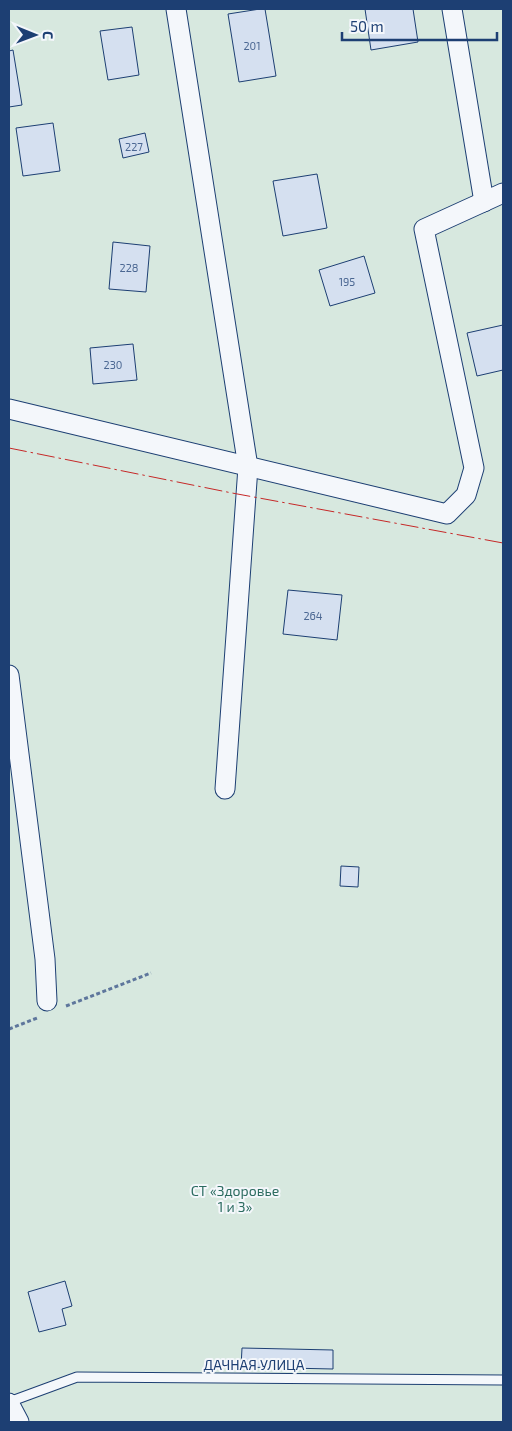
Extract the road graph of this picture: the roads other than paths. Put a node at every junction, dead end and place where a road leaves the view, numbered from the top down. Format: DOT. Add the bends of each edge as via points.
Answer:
graph roads {
  1 [pos="176,9"];
  2 [pos="452,9"];
  3 [pos="503,193"];
  4 [pos="484,202"];
  5 [pos="9,409"];
  6 [pos="248,467"];
  7 [pos="9,675"];
  8 [pos="225,789"];
  9 [pos="51,1008"];
  10 [pos="503,1380"];
  11 [pos="9,1403"];
  12 [pos="19,1422"];
  1 -- 6 [label="street"];
  2 -- 4 [label="street"];
  3 -- 4 [label="street"];
  4 -- 6 [label="street" via="424,229 474,468 466,495 447,514"];
  5 -- 6 [label="street"];
  6 -- 8 [label="street"];
  7 -- 9 [label="street"];
  10 -- 11 [label="lane, ДАЧНАЯ УЛИЦА" via="77,1377"];
  11 -- 12 [label="street"];
}
